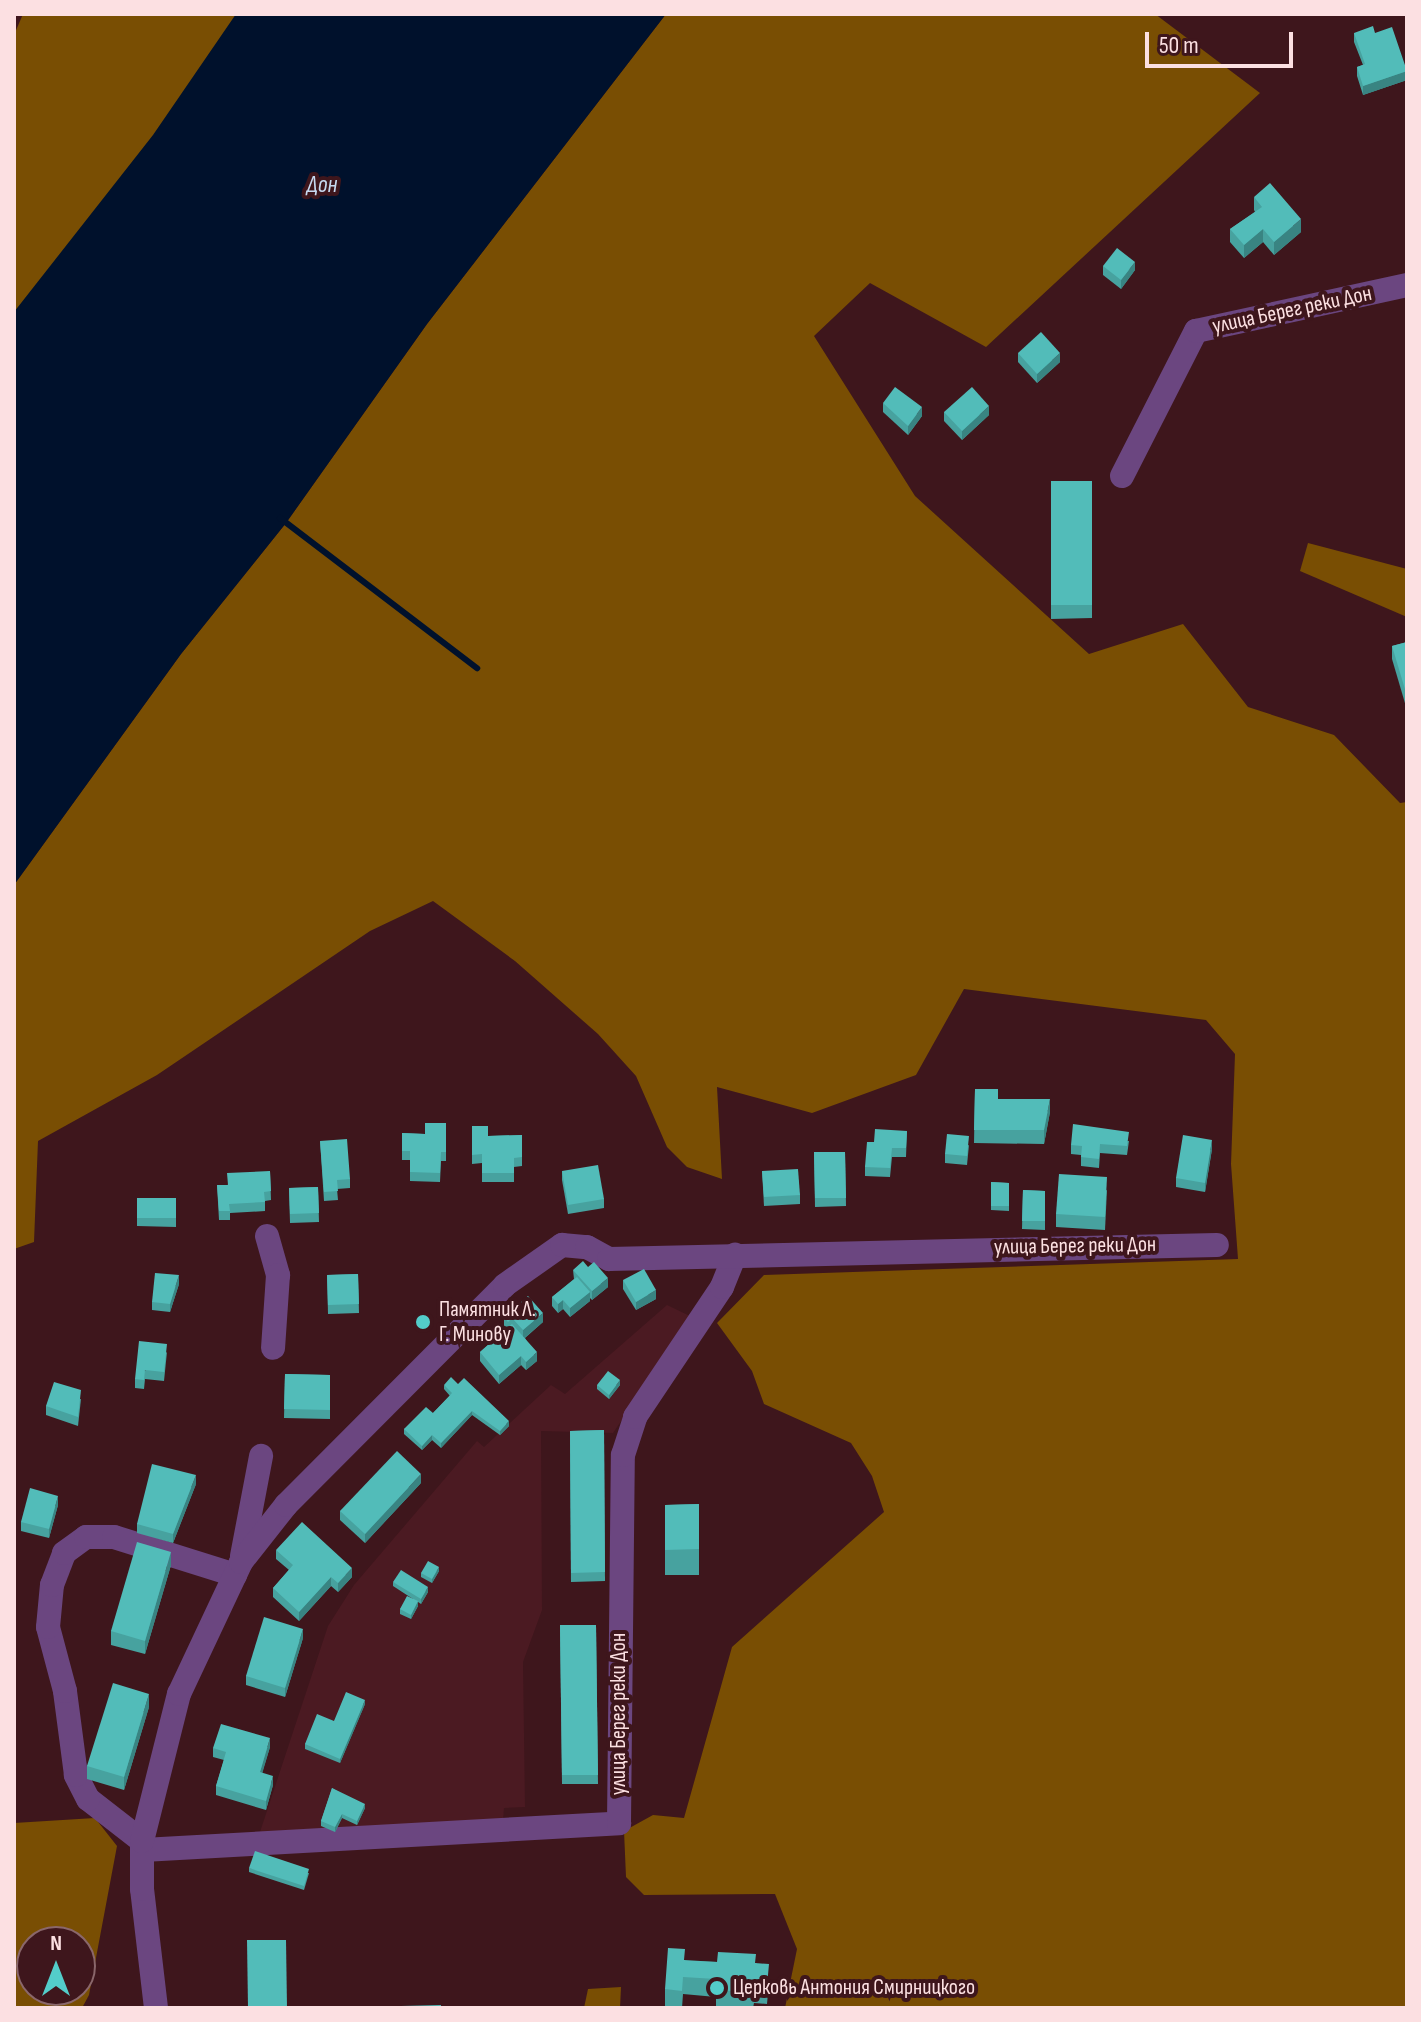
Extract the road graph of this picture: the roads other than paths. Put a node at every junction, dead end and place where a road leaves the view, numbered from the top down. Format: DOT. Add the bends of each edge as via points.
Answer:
graph roads {
  1 [pos="1407,285"];
  2 [pos="1122,476"];
  3 [pos="267,1236"];
  4 [pos="1217,1245"];
  5 [pos="735,1255"];
  6 [pos="273,1348"];
  7 [pos="261,1456"];
  8 [pos="238,1568"];
  9 [pos="143,1846"];
  10 [pos="156,2008"];
  1 -- 2 [label="street, улица Берег реки Дон" via="1196,331"];
  3 -- 6 [label="street" via="278,1275"];
  4 -- 5 [label="street, улица Берег реки Дон"];
  5 -- 8 [label="street, улица Берег реки Дон" via="609,1259 587,1247 562,1245 505,1285 286,1505"];
  5 -- 9 [label="street, улица Берег реки Дон" via="722,1287 635,1417 623,1455 619,1823"];
  7 -- 8 [label="street"];
  8 -- 9 [label="street" via="179,1694"];
  8 -- 9 [label="street" via="114,1537 86,1537 64,1553 52,1585 48,1627 65,1691 76,1775 88,1799"];
  9 -- 10 [label="street" via="142,1889"];
}
